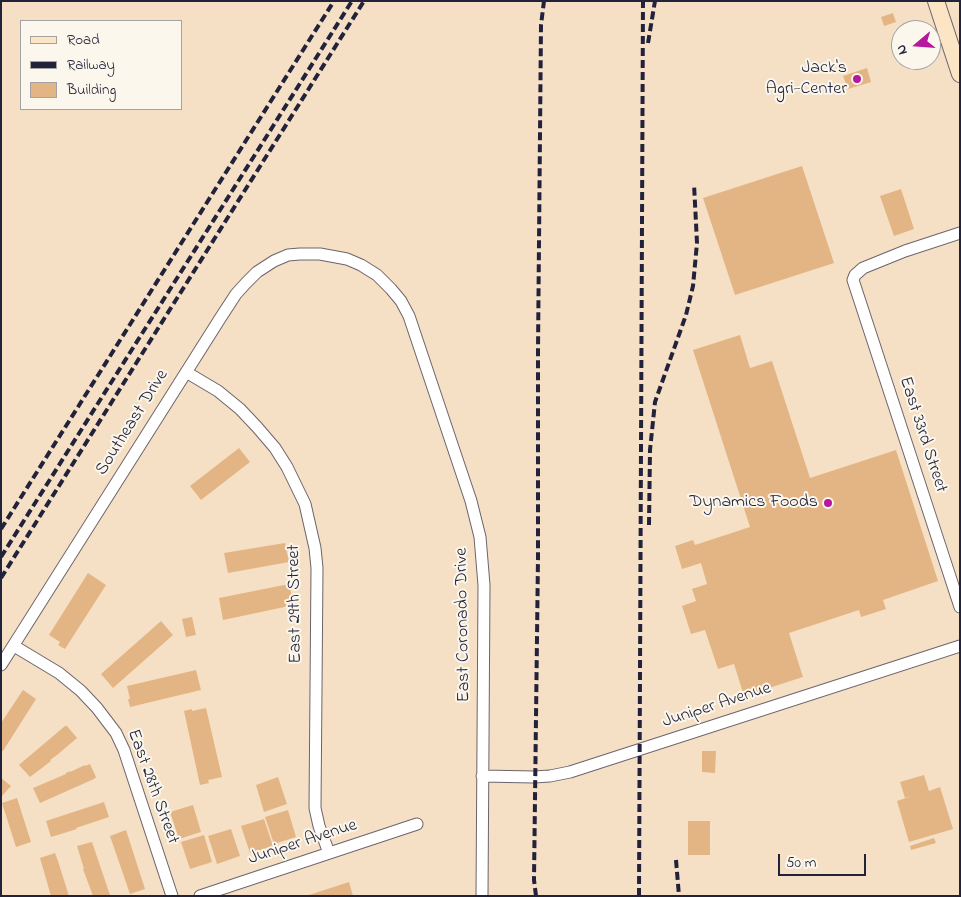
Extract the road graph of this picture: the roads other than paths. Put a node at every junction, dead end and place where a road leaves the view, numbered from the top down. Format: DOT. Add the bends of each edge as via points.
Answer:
graph roads {
  1 [pos="936,1"];
  2 [pos="960,74"];
  3 [pos="960,232"];
  4 [pos="333,256"];
  5 [pos="186,372"];
  6 [pos="960,607"];
  7 [pos="14,646"];
  8 [pos="960,646"];
  9 [pos="1,665"];
  10 [pos="482,776"];
  11 [pos="417,824"];
  12 [pos="329,853"];
  13 [pos="172,896"];
  14 [pos="200,896"];
  15 [pos="482,896"];
  1 -- 2 [label="main road"];
  3 -- 6 [label="street, East 33rd Street" via="883,259 863,268 853,280"];
  4 -- 5 [label="street, Southeast Drive" via="288,255 257,272 236,294"];
  4 -- 10 [label="street, East Coronado Drive" via="361,265 377,275 401,301 414,330 471,501 480,537 484,585"];
  5 -- 7 [label="street, Southeast Drive"];
  5 -- 12 [label="street, East 29th Street" via="218,391 257,427 283,460 304,504 315,548 316,568 315,808"];
  7 -- 9 [label="street, Southeast Drive"];
  7 -- 13 [label="street, East 28th Street" via="59,673 81,691 116,734"];
  8 -- 10 [label="street, Juniper Avenue" via="570,772 534,777"];
  10 -- 15 [label="street, East Coronado Drive"];
  11 -- 12 [label="street, Juniper Avenue"];
  12 -- 14 [label="street, Juniper Avenue"];
}
